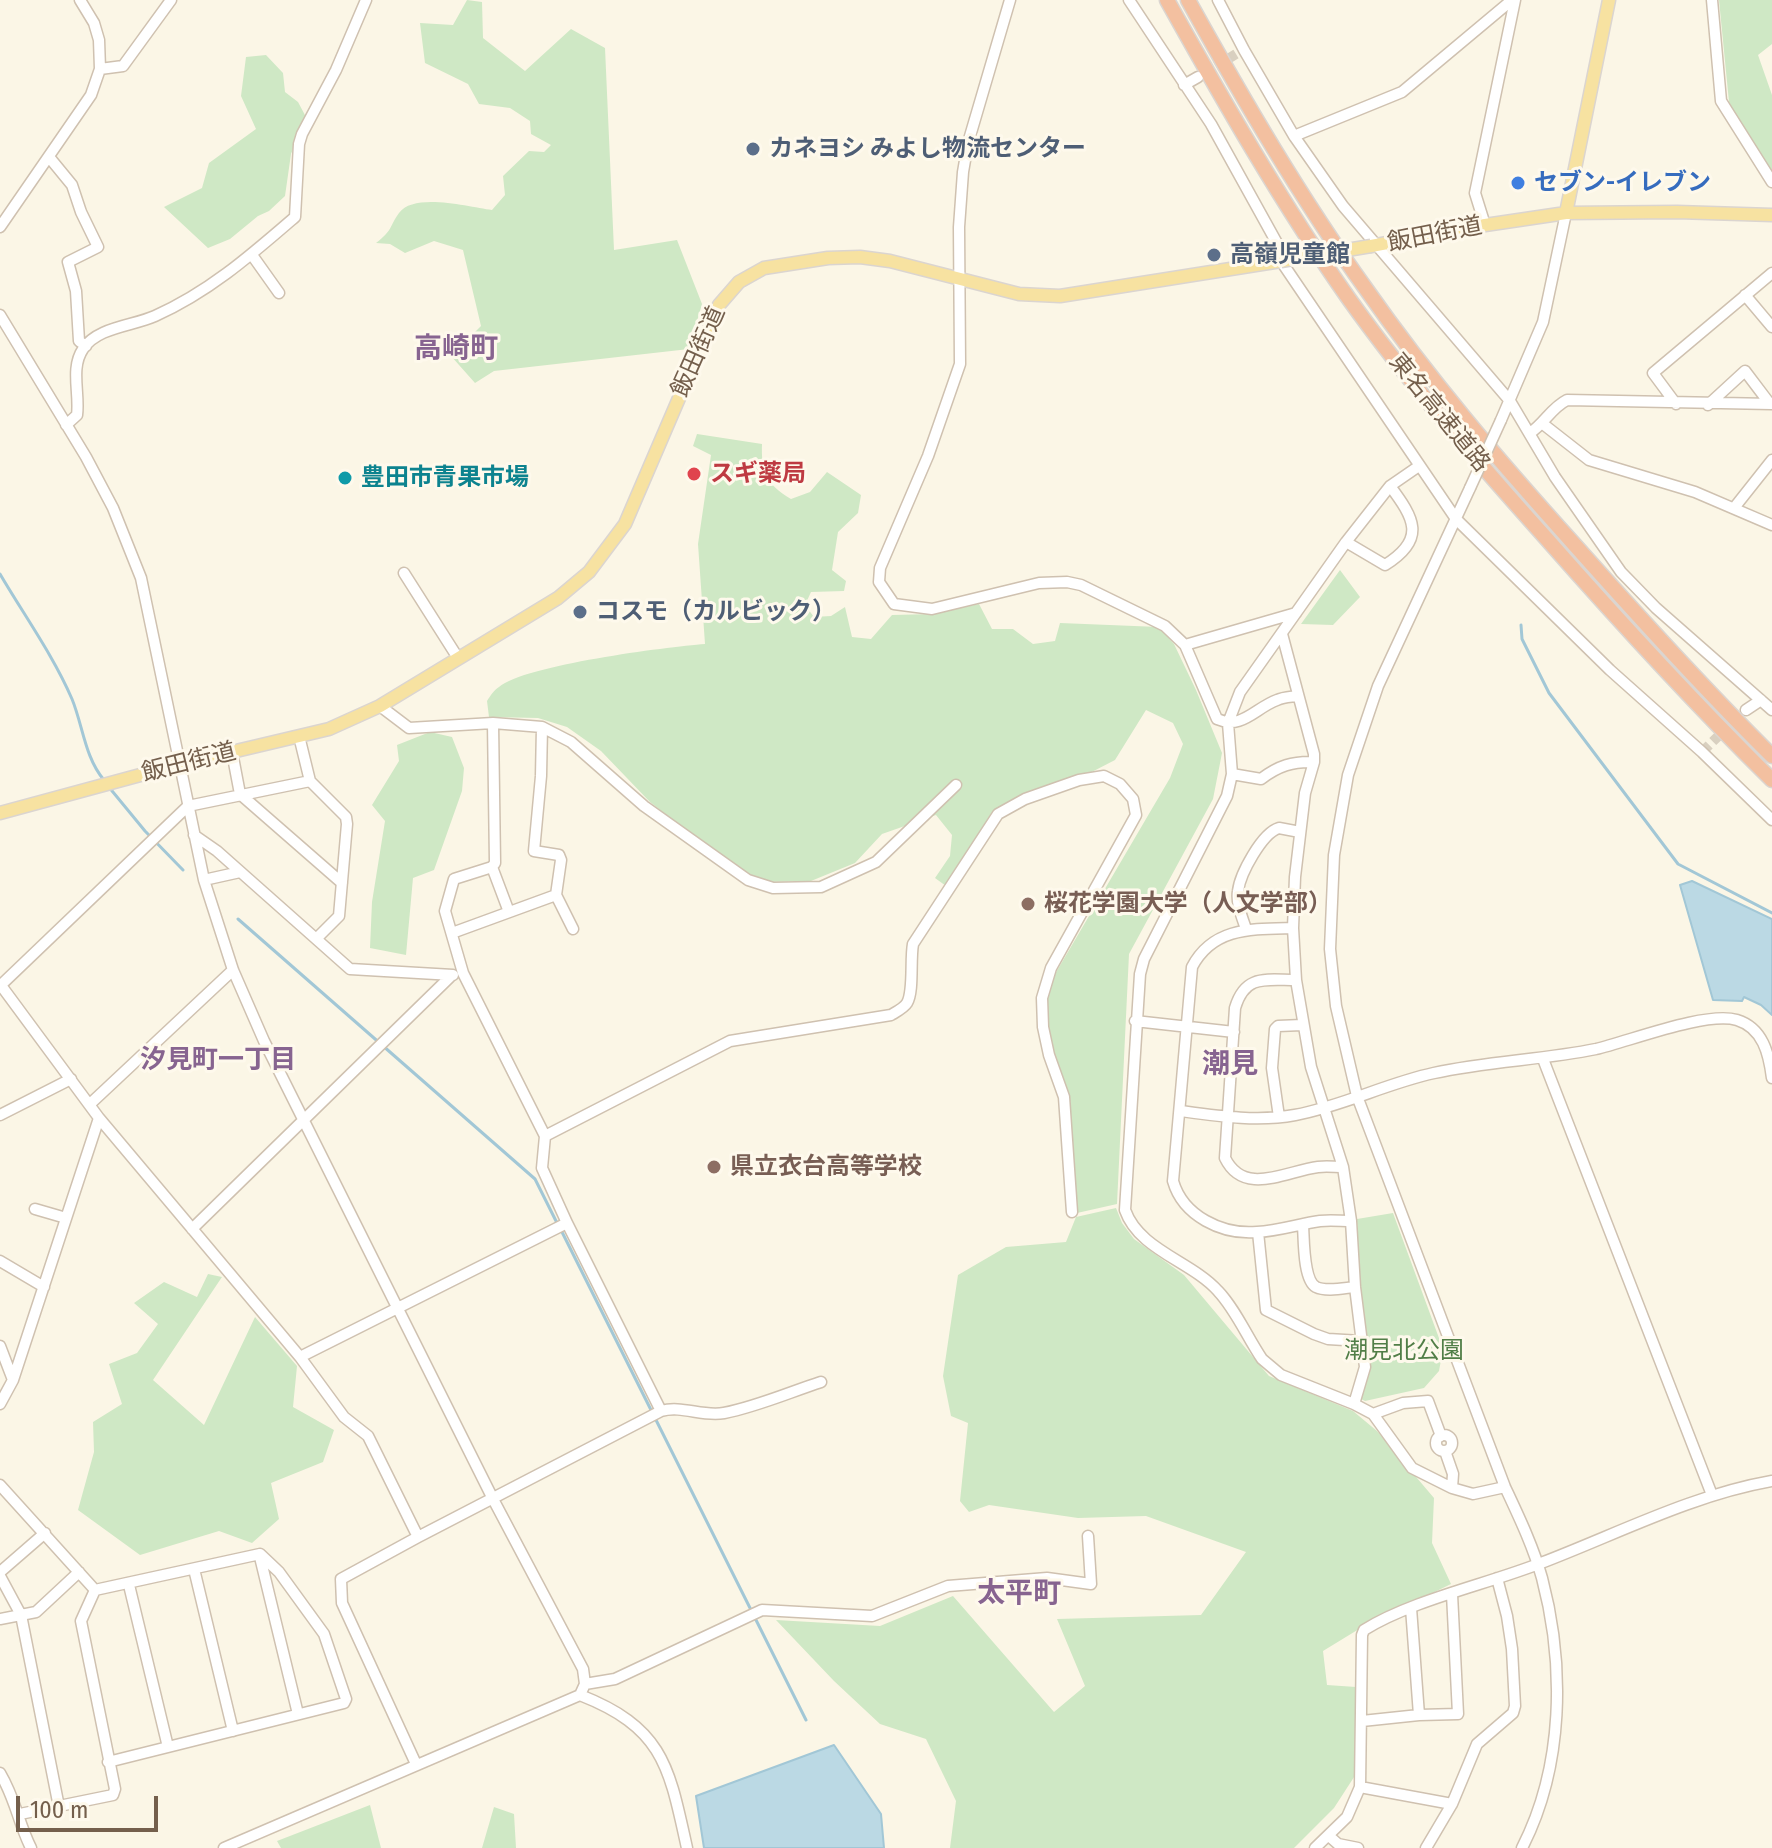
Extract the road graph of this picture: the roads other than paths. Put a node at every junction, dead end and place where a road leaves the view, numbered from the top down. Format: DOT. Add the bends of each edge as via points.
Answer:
graph roads {
  1 [pos="80,0"];
  2 [pos="171,0"];
  3 [pos="366,0"];
  4 [pos="1010,0"];
  5 [pos="1129,0"];
  6 [pos="1167,0"];
  7 [pos="1188,0"];
  8 [pos="1218,0"];
  9 [pos="1513,0"];
  10 [pos="1609,0"];
  11 [pos="1712,0"];
  12 [pos="100,69"];
  13 [pos="1198,77"];
  14 [pos="1184,85"];
  15 [pos="1294,136"];
  16 [pos="49,157"];
  17 [pos="1772,182"];
  18 [pos="1566,213"];
  19 [pos="1772,215"];
  20 [pos="1485,225"];
  21 [pos="0,227"];
  22 [pos="1375,246"];
  23 [pos="252,255"];
  24 [pos="1281,261"];
  25 [pos="1772,273"];
  26 [pos="959,280"];
  27 [pos="279,293"];
  28 [pos="1745,295"];
  29 [pos="0,315"];
  30 [pos="1772,327"];
  31 [pos="86,346"];
  32 [pos="1510,401"];
  33 [pos="1676,404"];
  34 [pos="1771,404"];
  35 [pos="1708,405"];
  36 [pos="1543,424"];
  37 [pos="66,425"];
  38 [pos="1530,433"];
  39 [pos="1772,460"];
  40 [pos="1419,466"];
  41 [pos="1390,486"];
  42 [pos="1734,508"];
  43 [pos="1456,519"];
  44 [pos="1772,525"];
  45 [pos="1346,542"];
  46 [pos="404,573"];
  47 [pos="1296,613"];
  48 [pos="1282,634"];
  49 [pos="1185,645"];
  50 [pos="458,658"];
  51 [pos="1297,696"];
  52 [pos="1761,700"];
  53 [pos="380,706"];
  54 [pos="1746,710"];
  55 [pos="1772,710"];
  56 [pos="493,723"];
  57 [pos="1228,723"];
  58 [pos="542,727"];
  59 [pos="299,736"];
  60 [pos="232,752"];
  61 [pos="1772,756"];
  62 [pos="1314,762"];
  63 [pos="181,764"];
  64 [pos="1232,774"];
  65 [pos="1772,780"];
  66 [pos="310,781"];
  67 [pos="956,785"];
  68 [pos="240,794"];
  69 [pos="188,806"];
  70 [pos="1,810"];
  71 [pos="1772,820"];
  72 [pos="1300,832"];
  73 [pos="194,835"];
  74 [pos="492,867"];
  75 [pos="240,872"];
  76 [pos="204,880"];
  77 [pos="342,883"];
  78 [pos="556,895"];
  79 [pos="509,912"];
  80 [pos="1293,928"];
  81 [pos="573,929"];
  82 [pos="1246,929"];
  83 [pos="452,933"];
  84 [pos="317,938"];
  85 [pos="233,970"];
  86 [pos="458,974"];
  87 [pos="1296,980"];
  88 [pos="1,989"];
  89 [pos="1135,1021"];
  90 [pos="1302,1025"];
  91 [pos="1187,1026"];
  92 [pos="1234,1032"];
  93 [pos="1543,1059"];
  94 [pos="1772,1078"];
  95 [pos="71,1079"];
  96 [pos="1357,1096"];
  97 [pos="90,1104"];
  98 [pos="1324,1107"];
  99 [pos="1181,1111"];
  100 [pos="0,1115"];
  101 [pos="1229,1117"];
  102 [pos="1279,1117"];
  103 [pos="99,1118"];
  104 [pos="303,1121"];
  105 [pos="545,1136"];
  106 [pos="1343,1167"];
  107 [pos="35,1209"];
  108 [pos="1072,1212"];
  109 [pos="66,1218"];
  110 [pos="1351,1221"];
  111 [pos="567,1223"];
  112 [pos="1303,1225"];
  113 [pos="192,1229"];
  114 [pos="1258,1232"];
  115 [pos="0,1261"];
  116 [pos="44,1287"];
  117 [pos="1355,1287"];
  118 [pos="398,1306"];
  119 [pos="1361,1341"];
  120 [pos="0,1346"];
  121 [pos="300,1357"];
  122 [pos="13,1380"];
  123 [pos="821,1382"];
  124 [pos="3,1390"];
  125 [pos="0,1404"];
  126 [pos="1354,1404"];
  127 [pos="661,1411"];
  128 [pos="1373,1414"];
  129 [pos="1772,1481"];
  130 [pos="0,1485"];
  131 [pos="1505,1487"];
  132 [pos="1452,1488"];
  133 [pos="1712,1495"];
  134 [pos="493,1499"];
  135 [pos="45,1533"];
  136 [pos="1088,1536"];
  137 [pos="418,1537"];
  138 [pos="260,1554"];
  139 [pos="1538,1565"];
  140 [pos="194,1569"];
  141 [pos="79,1572"];
  142 [pos="0,1574"];
  143 [pos="1497,1578"];
  144 [pos="129,1585"];
  145 [pos="95,1590"];
  146 [pos="1452,1594"];
  147 [pos="1411,1608"];
  148 [pos="21,1615"];
  149 [pos="0,1619"];
  150 [pos="585,1684"];
  151 [pos="580,1695"];
  152 [pos="298,1714"];
  153 [pos="1419,1715"];
  154 [pos="1362,1721"];
  155 [pos="233,1731"];
  156 [pos="168,1747"];
  157 [pos="108,1762"];
  158 [pos="416,1764"];
  159 [pos="0,1773"];
  160 [pos="1360,1787"];
  161 [pos="1452,1804"];
  162 [pos="59,1807"];
  163 [pos="20,1814"];
  164 [pos="1329,1836"];
  165 [pos="31,1848"];
  166 [pos="224,1848"];
  167 [pos="687,1848"];
  168 [pos="1315,1848"];
  169 [pos="1358,1848"];
  170 [pos="1426,1848"];
  171 [pos="1522,1848"];
  1 -- 12 [label="street" via="99,40"];
  2 -- 12 [label="street" via="123,66"];
  3 -- 23 [label="street" via="302,134 297,213"];
  4 -- 26 [label="street" via="968,143"];
  5 -- 14 [label="street"];
  6 -- 65 [label="highway, 東名高速道路" via="1305,233 1390,352 1585,583"];
  7 -- 61 [label="highway, 東名高速道路" via="1321,224 1404,341 1515,479"];
  8 -- 15 [label="street" via="1240,52"];
  9 -- 15 [label="street" via="1402,92"];
  9 -- 20 [label="street" via="1475,193"];
  10 -- 18 [label="main road"];
  11 -- 17 [label="street" via="1721,101"];
  12 -- 16 [label="street" via="91,95"];
  13 -- 14 [label="street"];
  14 -- 24 [label="street" via="1241,177 1278,245"];
  15 -- 22 [label="street"];
  16 -- 21 [label="street"];
  16 -- 31 [label="street" via="72,185 98,247 68,262 79,341"];
  18 -- 19 [label="main road, 飯田街道"];
  18 -- 20 [label="main road, 飯田街道"];
  18 -- 32 [label="street" via="1543,322"];
  20 -- 22 [label="main road, 飯田街道"];
  22 -- 24 [label="main road, 飯田街道, bridge"];
  22 -- 32 [label="street"];
  23 -- 27 [label="street"];
  23 -- 31 [label="street" via="206,290 152,318 93,338"];
  24 -- 26 [label="main road, 飯田街道" via="1060,296 1019,294"];
  24 -- 40 [label="street"];
  25 -- 28 [label="street"];
  26 -- 49 [label="street" via="960,364 880,568 884,591 894,604 932,609 1039,583 1067,582 1165,626"];
  26 -- 50 [label="main road, 飯田街道" via="860,257 773,265 745,277 719,305 632,511 607,549 558,598"];
  28 -- 30 [label="street"];
  28 -- 33 [label="street" via="1653,373"];
  29 -- 37 [label="street"];
  31 -- 37 [label="street" via="75,373 77,415"];
  32 -- 38 [label="street"];
  32 -- 43 [label="street, bridge"];
  33 -- 35 [label="street"];
  33 -- 36 [label="street" via="1567,400"];
  34 -- 35 [label="street"];
  34 -- 35 [label="street" via="1745,371"];
  36 -- 38 [label="street"];
  36 -- 42 [label="street" via="1589,460"];
  37 -- 63 [label="street" via="113,508 141,578"];
  38 -- 52 [label="street" via="1621,572"];
  39 -- 42 [label="street"];
  40 -- 41 [label="street"];
  40 -- 43 [label="street"];
  41 -- 45 [label="street"];
  41 -- 45 [label="street" via="1412,517 1406,544 1385,565"];
  42 -- 44 [label="street"];
  43 -- 71 [label="street"];
  43 -- 96 [label="street" via="1378,686 1339,820 1330,949 1336,1006"];
  45 -- 47 [label="street"];
  46 -- 50 [label="street"];
  47 -- 48 [label="street"];
  47 -- 49 [label="street"];
  48 -- 51 [label="street"];
  48 -- 57 [label="street" via="1240,692"];
  49 -- 57 [label="street" via="1217,719"];
  50 -- 53 [label="main road, 飯田街道"];
  51 -- 57 [label="street" via="1278,699 1238,723"];
  51 -- 62 [label="street"];
  52 -- 54 [label="street"];
  52 -- 55 [label="street"];
  53 -- 56 [label="street" via="409,728"];
  53 -- 59 [label="main road, 飯田街道"];
  56 -- 58 [label="street"];
  56 -- 74 [label="street"];
  57 -- 64 [label="street"];
  58 -- 67 [label="street" via="571,742 644,806 748,880 773,888 821,887 876,862"];
  58 -- 78 [label="street" via="534,851 559,855"];
  59 -- 60 [label="main road, 飯田街道"];
  59 -- 66 [label="street"];
  60 -- 63 [label="main road, 飯田街道"];
  60 -- 68 [label="street"];
  62 -- 64 [label="street" via="1296,761 1261,779"];
  62 -- 72 [label="street"];
  63 -- 69 [label="street"];
  63 -- 70 [label="main road, 飯田街道"];
  64 -- 89 [label="street" via="1227,796 1144,959"];
  66 -- 68 [label="street"];
  66 -- 77 [label="street" via="346,817"];
  68 -- 69 [label="street"];
  68 -- 77 [label="street"];
  69 -- 73 [label="street"];
  69 -- 88 [label="street"];
  72 -- 80 [label="street"];
  72 -- 82 [label="street" via="1279,828 1262,839 1239,885"];
  73 -- 75 [label="street"];
  73 -- 76 [label="street"];
  74 -- 79 [label="street"];
  74 -- 83 [label="street" via="452,882 445,911"];
  75 -- 76 [label="street"];
  75 -- 84 [label="street"];
  76 -- 85 [label="street"];
  77 -- 84 [label="street" via="339,916"];
  78 -- 79 [label="street"];
  78 -- 81 [label="street"];
  79 -- 83 [label="street"];
  80 -- 82 [label="street"];
  80 -- 87 [label="street"];
  82 -- 91 [label="street" via="1213,941 1196,960"];
  83 -- 86 [label="street"];
  84 -- 86 [label="street" via="350,969"];
  85 -- 97 [label="street"];
  85 -- 104 [label="street"];
  86 -- 104 [label="street"];
  86 -- 105 [label="street"];
  87 -- 90 [label="street"];
  87 -- 92 [label="street" via="1261,980 1245,987 1235,1008"];
  88 -- 95 [label="street"];
  89 -- 91 [label="street"];
  89 -- 126 [label="street" via="1125,1210 1132,1226 1217,1290 1271,1368"];
  90 -- 98 [label="street"];
  90 -- 102 [label="street" via="1275,1029 1272,1068"];
  91 -- 92 [label="street"];
  91 -- 99 [label="street"];
  92 -- 101 [label="street"];
  93 -- 94 [label="street" via="1727,1018 1756,1031"];
  93 -- 96 [label="street" via="1464,1067"];
  93 -- 133 [label="street"];
  95 -- 97 [label="street"];
  95 -- 100 [label="street"];
  96 -- 98 [label="street"];
  96 -- 131 [label="street"];
  97 -- 103 [label="street"];
  98 -- 102 [label="street"];
  98 -- 106 [label="street"];
  99 -- 101 [label="street"];
  99 -- 114 [label="street" via="1173,1181 1180,1199 1215,1225"];
  101 -- 102 [label="street"];
  101 -- 106 [label="street" via="1225,1158 1243,1177 1273,1179 1318,1167"];
  103 -- 109 [label="street"];
  103 -- 113 [label="street"];
  104 -- 113 [label="street"];
  104 -- 118 [label="street"];
  105 -- 108 [label="street" via="730,1041 891,1015 906,1004 910,992 913,944 998,814 1025,799 1104,776 1133,799 1136,815 1051,968 1042,998 1049,1055 1064,1097"];
  105 -- 111 [label="street" via="542,1168"];
  106 -- 110 [label="street"];
  107 -- 109 [label="street"];
  109 -- 116 [label="street"];
  110 -- 112 [label="street"];
  110 -- 117 [label="street"];
  111 -- 118 [label="street"];
  111 -- 127 [label="street"];
  112 -- 114 [label="street"];
  112 -- 117 [label="street" via="1313,1284"];
  113 -- 121 [label="street"];
  114 -- 119 [label="street" via="1266,1310 1328,1339"];
  115 -- 116 [label="street"];
  116 -- 122 [label="street"];
  117 -- 119 [label="street"];
  118 -- 121 [label="street"];
  118 -- 134 [label="street"];
  119 -- 126 [label="street" via="1365,1367"];
  120 -- 122 [label="street"];
  121 -- 137 [label="street" via="344,1417 374,1444"];
  122 -- 124 [label="street"];
  123 -- 127 [label="street" via="723,1414 674,1407"];
  124 -- 125 [label="street"];
  126 -- 128 [label="street"];
  127 -- 134 [label="street"];
  128 -- 132 [label="street" via="1412,1468"];
  128 -- 132 [label="street" via="1428,1401 1441,1436 1436,1444 1445,1451 1453,1474"];
  129 -- 133 [label="street"];
  130 -- 135 [label="street"];
  131 -- 132 [label="street" via="1473,1494"];
  131 -- 139 [label="street"];
  133 -- 139 [label="street"];
  134 -- 137 [label="street"];
  134 -- 150 [label="street" via="583,1669"];
  135 -- 141 [label="street"];
  135 -- 142 [label="street"];
  136 -- 150 [label="street" via="1091,1584 1047,1578 948,1586 872,1616 762,1610 615,1679"];
  137 -- 158 [label="street" via="341,1579 342,1603"];
  138 -- 140 [label="street"];
  138 -- 152 [label="street"];
  138 -- 152 [label="street" via="324,1634 346,1699"];
  139 -- 143 [label="street"];
  139 -- 171 [label="street" via="1557,1700 1549,1773"];
  140 -- 144 [label="street"];
  140 -- 155 [label="street"];
  141 -- 145 [label="street"];
  141 -- 148 [label="street" via="36,1612"];
  142 -- 148 [label="street"];
  143 -- 146 [label="street"];
  143 -- 161 [label="street" via="1512,1649 1515,1706 1477,1744"];
  144 -- 145 [label="street"];
  144 -- 156 [label="street"];
  145 -- 157 [label="street" via="81,1621"];
  146 -- 147 [label="street"];
  146 -- 153 [label="street" via="1458,1714"];
  147 -- 153 [label="street"];
  147 -- 154 [label="street" via="1364,1630"];
  148 -- 149 [label="street"];
  148 -- 162 [label="street"];
  150 -- 151 [label="street"];
  151 -- 158 [label="street"];
  151 -- 167 [label="street" via="604,1705 650,1739 661,1754"];
  152 -- 155 [label="street"];
  153 -- 154 [label="street"];
  154 -- 160 [label="street"];
  155 -- 156 [label="street"];
  156 -- 157 [label="street"];
  157 -- 162 [label="street" via="113,1795"];
  158 -- 166 [label="street"];
  159 -- 163 [label="street"];
  160 -- 161 [label="street"];
  160 -- 164 [label="street" via="1347,1817"];
  161 -- 170 [label="street"];
  162 -- 163 [label="street"];
  163 -- 165 [label="street"];
  164 -- 168 [label="street"];
  164 -- 169 [label="street"];
}
